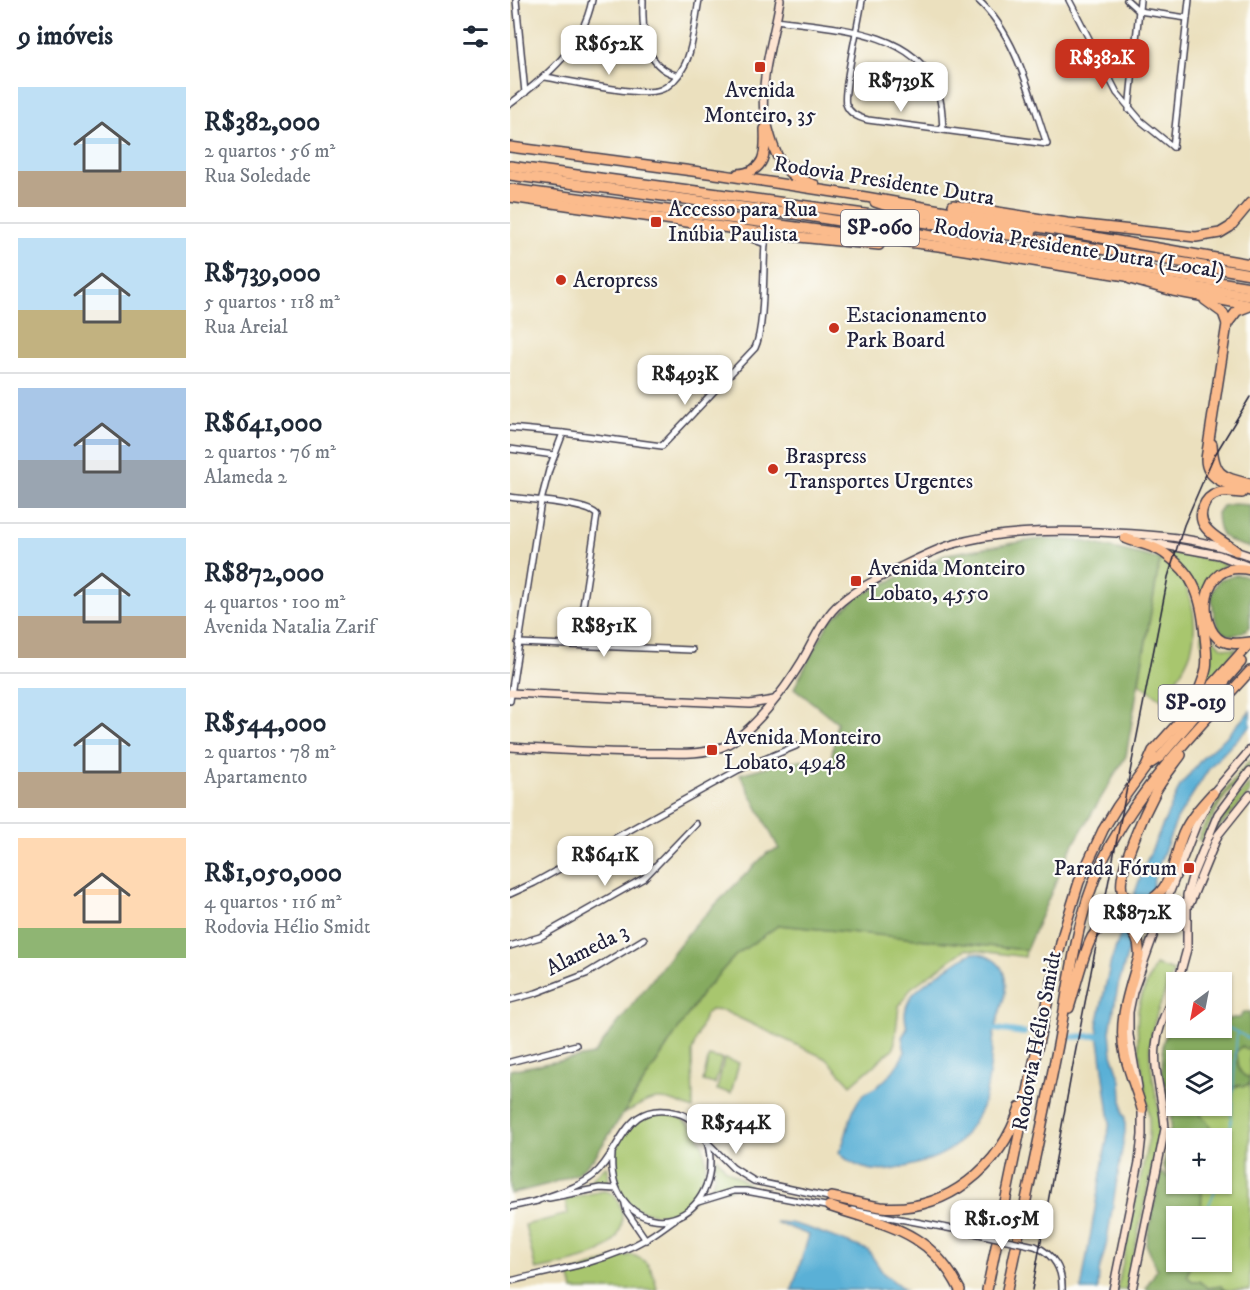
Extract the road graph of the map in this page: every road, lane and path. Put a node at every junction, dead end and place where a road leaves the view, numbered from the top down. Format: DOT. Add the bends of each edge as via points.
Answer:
graph roads {
  1 [pos="516,0"];
  2 [pos="592,0"];
  3 [pos="643,0"];
  4 [pos="699,0"];
  5 [pos="780,0"];
  6 [pos="862,0"];
  7 [pos="978,0"];
  8 [pos="1069,0"];
  9 [pos="1127,0"];
  10 [pos="1140,0"];
  11 [pos="1189,0"];
  12 [pos="1139,11"];
  13 [pos="1187,18"];
  14 [pos="777,20"];
  15 [pos="857,33"];
  16 [pos="676,75"];
  17 [pos="545,77"];
  18 [pos="525,93"];
  19 [pos="510,104"];
  20 [pos="1129,110"];
  21 [pos="764,114"];
  22 [pos="943,130"];
  23 [pos="510,147"];
  24 [pos="510,166"];
  25 [pos="510,175"];
  26 [pos="723,175"];
  27 [pos="510,189"];
  28 [pos="829,191"];
  29 [pos="866,196"];
  30 [pos="510,197"];
  31 [pos="1250,203"];
  32 [pos="911,204"];
  33 [pos="741,230"];
  34 [pos="779,235"];
  35 [pos="765,244"];
  36 [pos="946,247"];
  37 [pos="1124,252"];
  38 [pos="1250,264"];
  39 [pos="1120,274"];
  40 [pos="1250,274"];
  41 [pos="1250,287"];
  42 [pos="1200,296"];
  43 [pos="1250,296"];
  44 [pos="1250,306"];
  45 [pos="1227,324"];
  46 [pos="510,428"];
  47 [pos="1210,429"];
  48 [pos="562,433"];
  49 [pos="510,449"];
  50 [pos="554,455"];
  51 [pos="1250,484"];
  52 [pos="1250,492"];
  53 [pos="510,497"];
  54 [pos="541,501"];
  55 [pos="1102,532"];
  56 [pos="1125,538"];
  57 [pos="1236,550"];
  58 [pos="1250,556"];
  59 [pos="1250,568"];
  60 [pos="1250,642"];
  61 [pos="518,643"];
  62 [pos="577,645"];
  63 [pos="692,650"];
  64 [pos="1250,651"];
  65 [pos="1250,671"];
  66 [pos="510,693"];
  67 [pos="774,700"];
  68 [pos="510,701"];
  69 [pos="750,704"];
  70 [pos="1192,707"];
  71 [pos="756,720"];
  72 [pos="1198,728"];
  73 [pos="796,746"];
  74 [pos="510,747"];
  75 [pos="1250,750"];
  76 [pos="1146,767"];
  77 [pos="1250,771"];
  78 [pos="1213,793"];
  79 [pos="1250,795"];
  80 [pos="696,824"];
  81 [pos="510,894"];
  82 [pos="1188,911"];
  83 [pos="644,939"];
  84 [pos="510,946"];
  85 [pos="1181,972"];
  86 [pos="510,1000"];
  87 [pos="1166,1012"];
  88 [pos="1058,1042"];
  89 [pos="576,1045"];
  90 [pos="510,1062"];
  91 [pos="1034,1062"];
  92 [pos="1142,1109"];
  93 [pos="707,1142"];
  94 [pos="612,1154"];
  95 [pos="616,1189"];
  96 [pos="536,1201"];
  97 [pos="698,1202"];
  98 [pos="830,1202"];
  99 [pos="625,1204"];
  100 [pos="510,1208"];
  101 [pos="880,1214"];
  102 [pos="680,1215"];
  103 [pos="646,1239"];
  104 [pos="510,1281"];
  105 [pos="960,1290"];
  106 [pos="987,1290"];
  107 [pos="1009,1290"];
  108 [pos="1062,1290"];
  109 [pos="1113,1290"];
  110 [pos="1132,1290"];
  1 -- 18 [label="street"];
  2 -- 17 [label="street" via="577,39"];
  3 -- 16 [label="street" via="645,43 662,68"];
  4 -- 16 [label="street" via="688,56"];
  5 -- 14 [label="main road"];
  6 -- 15 [label="street"];
  7 -- 22 [label="street" via="1003,30 1047,144"];
  8 -- 20 [label="street"];
  9 -- 12 [label="street"];
  10 -- 12 [label="street"];
  11 -- 13 [label="street"];
  12 -- 13 [label="street"];
  12 -- 20 [label="street"];
  13 -- 20 [label="street" via="1173,147"];
  14 -- 15 [label="street"];
  14 -- 21 [label="main road" via="766,70"];
  15 -- 22 [label="street" via="904,49 929,72 941,105"];
  15 -- 22 [label="street" via="845,100 851,112 868,120"];
  16 -- 17 [label="street" via="669,85 648,92"];
  17 -- 18 [label="street"];
  18 -- 19 [label="street"];
  21 -- 26 [label="highway" via="766,147 762,161 744,173"];
  21 -- 28 [label="highway" via="784,166 800,179"];
  23 -- 26 [label="highway, Rodovia Presidente Dutra / SP-060"];
  24 -- 37 [label="highway, Rodovia Presidente Dutra / SP-060"];
  25 -- 41 [label="highway, Rodovia Presidente Dutra / SP-060" via="808,216"];
  26 -- 28 [label="highway, Rodovia Presidente Dutra / SP-060"];
  27 -- 36 [label="highway, Rodovia Presidente Dutra (Local) / SP-060"];
  28 -- 29 [label="highway, Rodovia Presidente Dutra / SP-060"];
  29 -- 32 [label="highway, Rodovia Presidente Dutra / SP-060"];
  29 -- 37 [label="highway" via="896,209 1105,243"];
  30 -- 33 [label="highway"];
  31 -- 32 [label="highway" via="1230,227 1196,237 969,207"];
  32 -- 38 [label="highway, Rodovia Presidente Dutra / SP-060"];
  33 -- 34 [label="highway"];
  33 -- 35 [label="street"];
  34 -- 35 [label="street"];
  34 -- 36 [label="highway" via="910,248"];
  35 -- 48 [label="street" via="758,341 672,438 662,446"];
  36 -- 39 [label="highway, Rodovia Presidente Dutra (Local) / SP-060"];
  37 -- 40 [label="highway, Rodovia Presidente Dutra / SP-060"];
  39 -- 42 [label="highway" via="1141,284"];
  39 -- 43 [label="highway, Rodovia Presidente Dutra (Local) / SP-060"];
  42 -- 44 [label="highway"];
  42 -- 45 [label="highway" via="1219,310"];
  44 -- 45 [label="highway" via="1237,310"];
  45 -- 47 [label="highway"];
  46 -- 48 [label="street"];
  47 -- 51 [label="highway" via="1217,470 1227,478"];
  47 -- 52 [label="highway" via="1206,459 1209,471 1227,484"];
  48 -- 50 [label="street"];
  49 -- 50 [label="street"];
  50 -- 54 [label="street"];
  52 -- 57 [label="highway" via="1219,492 1202,509 1206,528"];
  53 -- 54 [label="street"];
  54 -- 61 [label="street"];
  54 -- 62 [label="street" via="592,510 597,518"];
  55 -- 56 [label="main road"];
  55 -- 57 [label="main road" via="1160,534"];
  55 -- 67 [label="main road" via="1047,531 974,539 922,556 865,585 822,625"];
  56 -- 59 [label="main road" via="1219,555"];
  56 -- 70 [label="highway" via="1162,551 1182,568 1199,596 1207,657 1204,678"];
  57 -- 58 [label="main road"];
  59 -- 60 [label="highway" via="1227,570 1214,578 1207,604 1209,624 1216,637 1229,643"];
  60 -- 70 [label="highway, Rodovia Hélio Smidt / SP-019"];
  61 -- 62 [label="street"];
  61 -- 66 [label="street"];
  62 -- 63 [label="street"];
  64 -- 76 [label="highway, Rodovia Hélio Smidt / SP-019" via="1160,757"];
  65 -- 72 [label="highway, Rodovia Hélio Smidt / SP-019"];
  66 -- 68 [label="street"];
  66 -- 69 [label="main road"];
  67 -- 69 [label="main road"];
  67 -- 71 [label="main road"];
  69 -- 71 [label="main road"];
  70 -- 76 [label="highway, Rodovia Hélio Smidt / SP-019" via="1153,751"];
  71 -- 74 [label="main road" via="732,742 696,753"];
  72 -- 78 [label="highway" via="1158,788 1138,828 1122,888 1128,898 1142,902 1159,894 1189,822"];
  72 -- 88 [label="highway, Rodovia Hélio Smidt / SP-019" via="1144,793 1111,844 1091,887 1075,942"];
  73 -- 81 [label="street" via="738,770"];
  75 -- 78 [label="main road"];
  76 -- 91 [label="highway, Rodovia Hélio Smidt / SP-019" via="1117,807 1079,882"];
  77 -- 82 [label="main road" via="1225,803 1208,835 1189,887"];
  78 -- 92 [label="main road" via="1192,834 1133,992 1129,1035"];
  79 -- 82 [label="main road" via="1218,835"];
  80 -- 84 [label="street" via="644,878 540,937"];
  82 -- 85 [label="main road" via="1187,949"];
  83 -- 86 [label="street, Alameda 3" via="586,974"];
  87 -- 110 [label="main road" via="1156,1046 1165,1129"];
  88 -- 92 [label="highway" via="1092,938 1100,928 1123,925 1134,933 1140,948 1123,1028 1125,1054"];
  88 -- 107 [label="highway, Rodovia Hélio Smidt / SP-019"];
  89 -- 90 [label="street"];
  91 -- 98 [label="highway" via="1009,1135 998,1154 966,1184 925,1203 903,1207"];
  91 -- 106 [label="highway, Rodovia Hélio Smidt / SP-019"];
  92 -- 109 [label="main road" via="1139,1162"];
  93 -- 94 [label="street" via="690,1119 656,1110 626,1127"];
  93 -- 97 [label="street" via="710,1173"];
  93 -- 98 [label="street" via="732,1168 754,1181"];
  94 -- 95 [label="street"];
  94 -- 96 [label="street" via="587,1180"];
  95 -- 96 [label="street" via="600,1188"];
  95 -- 99 [label="street"];
  96 -- 100 [label="street"];
  97 -- 98 [label="street" via="734,1191"];
  97 -- 102 [label="street"];
  98 -- 101 [label="street"];
  98 -- 101 [label="street"];
  98 -- 105 [label="highway" via="909,1234 926,1245"];
  99 -- 102 [label="street" via="650,1218"];
  99 -- 103 [label="street"];
  101 -- 108 [label="street, bridge" via="1035,1246 1056,1263 1062,1276"];
  102 -- 103 [label="street"];
  103 -- 104 [label="street" via="582,1264"];
}
